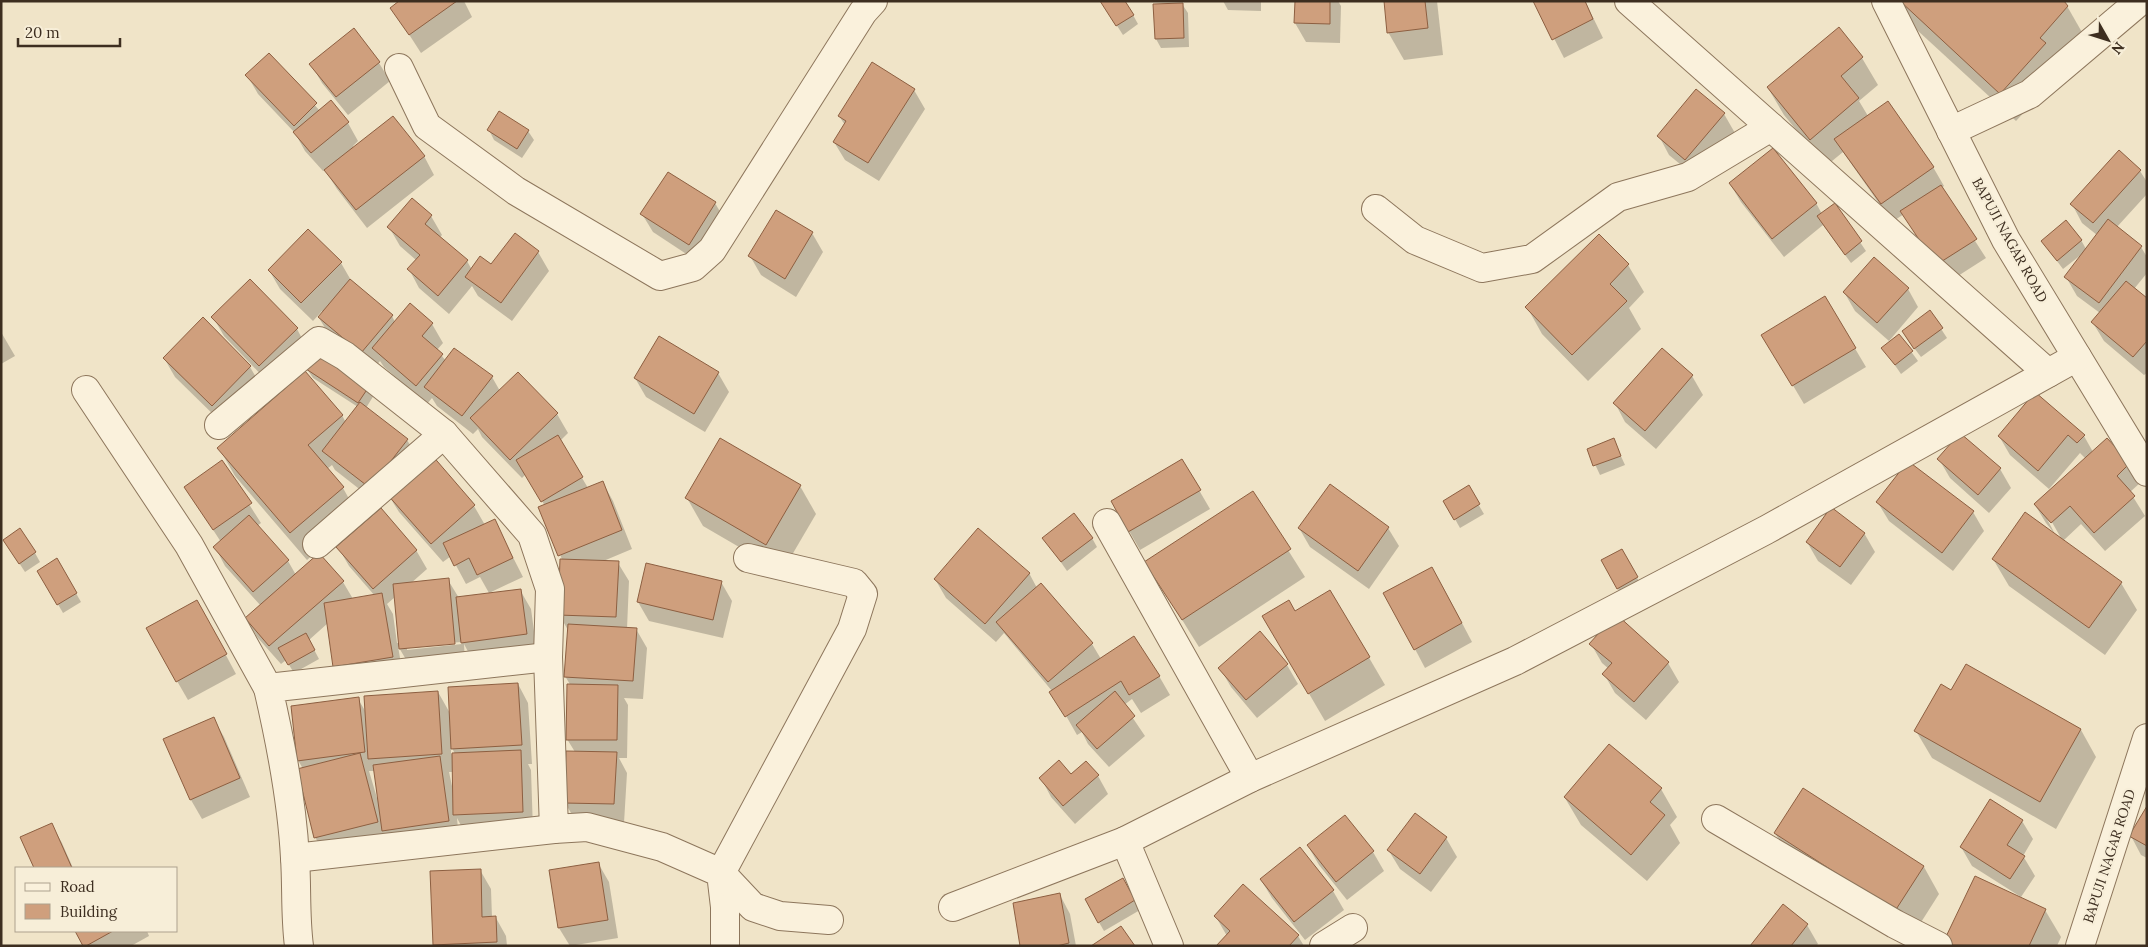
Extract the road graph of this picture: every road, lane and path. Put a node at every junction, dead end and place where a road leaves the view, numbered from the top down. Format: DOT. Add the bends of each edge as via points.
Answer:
graph roads {
  1 [pos="873,1"];
  2 [pos="1629,1"];
  3 [pos="1886,1"];
  4 [pos="2140,1"];
  5 [pos="399,68"];
  6 [pos="1771,127"];
  7 [pos="1951,132"];
  8 [pos="1376,210"];
  9 [pos="2077,357"];
  10 [pos="2048,373"];
  11 [pos="86,390"];
  12 [pos="219,425"];
  13 [pos="444,434"];
  14 [pos="2147,472"];
  15 [pos="1107,523"];
  16 [pos="317,544"];
  17 [pos="748,558"];
  18 [pos="548,657"];
  19 [pos="268,688"];
  20 [pos="2147,738"];
  21 [pos="1250,778"];
  22 [pos="1716,819"];
  23 [pos="554,829"];
  24 [pos="1125,841"];
  25 [pos="296,858"];
  26 [pos="721,873"];
  27 [pos="953,907"];
  28 [pos="829,920"];
  29 [pos="1353,928"];
  30 [pos="299,946"];
  31 [pos="725,946"];
  32 [pos="1169,946"];
  33 [pos="1324,946"];
  34 [pos="1938,946"];
  35 [pos="2080,946"];
  1 -- 5 [label="street" via="712,250 694,267 660,276 516,191 427,126"];
  2 -- 6 [label="street"];
  3 -- 7 [label="street, BAPUJI NAGAR ROAD"];
  4 -- 7 [label="street" via="2030,94"];
  6 -- 8 [label="street" via="1688,177 1618,198 1532,259 1482,268 1415,240"];
  6 -- 10 [label="street"];
  7 -- 9 [label="street, BAPUJI NAGAR ROAD" via="2006,240"];
  9 -- 10 [label="street"];
  9 -- 14 [label="street, BAPUJI NAGAR ROAD"];
  10 -- 21 [label="street" via="1766,530 1514,661"];
  11 -- 19 [label="street" via="189,545"];
  12 -- 13 [label="street" via="320,341 345,356"];
  13 -- 16 [label="street"];
  13 -- 18 [label="street" via="532,534 550,588"];
  15 -- 21 [label="street"];
  17 -- 26 [label="street" via="854,583 862,590 863,597 852,629"];
  18 -- 19 [label="street"];
  18 -- 23 [label="street"];
  19 -- 25 [label="street" via="288,784"];
  20 -- 35 [label="street, BAPUJI NAGAR ROAD"];
  21 -- 24 [label="street"];
  22 -- 34 [label="street"];
  23 -- 25 [label="street"];
  23 -- 26 [label="street" via="587,827 662,848"];
  24 -- 27 [label="street"];
  24 -- 32 [label="street"];
  25 -- 30 [label="street" via="295,916"];
  26 -- 28 [label="street" via="752,907 780,916"];
  26 -- 31 [label="street"];
  29 -- 33 [label="street"];
}
